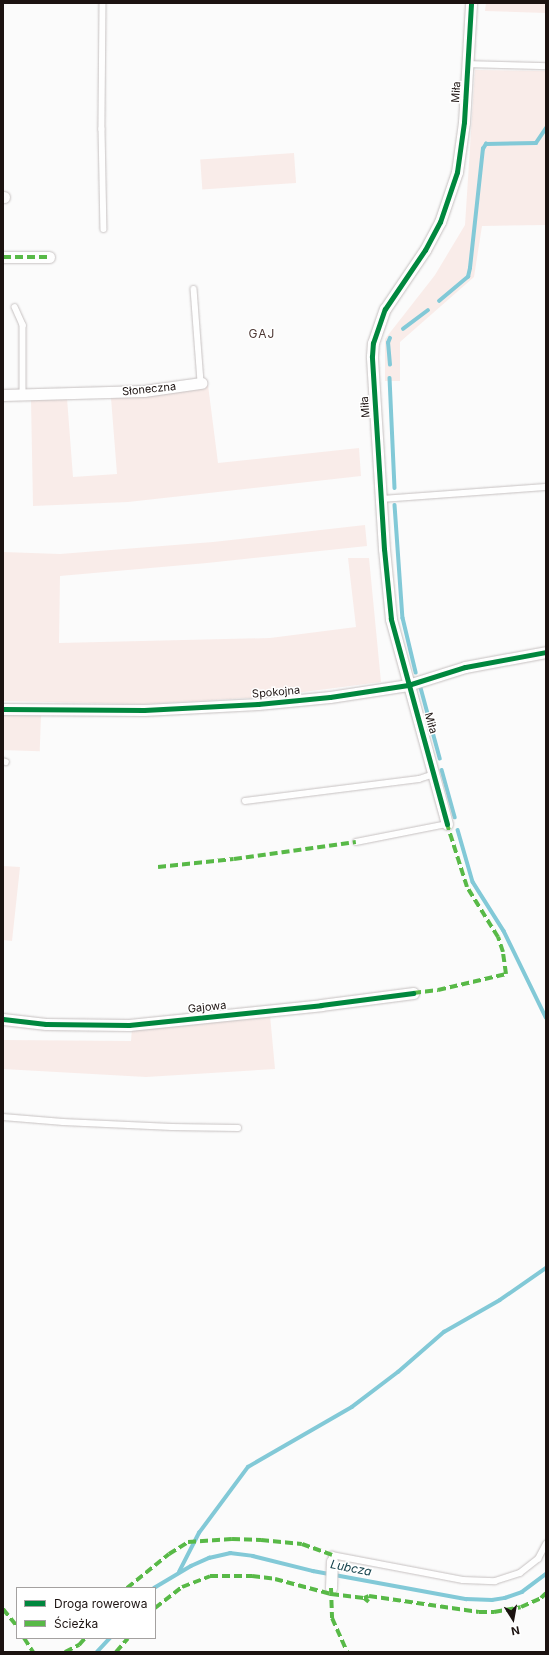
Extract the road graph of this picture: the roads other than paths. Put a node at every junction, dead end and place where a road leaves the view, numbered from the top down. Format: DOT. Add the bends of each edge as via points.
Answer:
graph roads {
  1 [pos="103,3"];
  2 [pos="471,3"];
  3 [pos="467,64"];
  4 [pos="546,66"];
  5 [pos="104,230"];
  6 [pos="3,257"];
  7 [pos="49,257"];
  8 [pos="194,289"];
  9 [pos="15,307"];
  10 [pos="201,383"];
  11 [pos="3,395"];
  12 [pos="23,395"];
  13 [pos="546,487"];
  14 [pos="381,499"];
  15 [pos="546,652"];
  16 [pos="408,685"];
  17 [pos="3,709"];
  18 [pos="434,773"];
  19 [pos="246,801"];
  20 [pos="447,824"];
  21 [pos="356,842"];
  22 [pos="413,993"];
  23 [pos="3,1019"];
  24 [pos="3,1117"];
  25 [pos="238,1128"];
  26 [pos="546,1544"];
  27 [pos="332,1561"];
  28 [pos="331,1588"];
  1 -- 5 [label="lane"];
  2 -- 3 [label="street, Miła"];
  3 -- 4 [label="lane"];
  3 -- 14 [label="street, Miła" via="462,145 448,204 425,250 385,309 373,343"];
  6 -- 7 [label="street"];
  8 -- 10 [label="lane, Słoneczna"];
  9 -- 12 [label="lane" via="23,325"];
  10 -- 12 [label="street, Słoneczna" via="144,391"];
  11 -- 12 [label="street, Słoneczna"];
  13 -- 14 [label="lane"];
  14 -- 16 [label="street, Miła" via="391,619"];
  15 -- 16 [label="street, Spokojna" via="465,667"];
  16 -- 17 [label="street, Spokojna" via="330,697 198,708"];
  16 -- 18 [label="street, Miła"];
  18 -- 19 [label="lane" via="419,779"];
  18 -- 20 [label="street, Miła"];
  20 -- 21 [label="lane"];
  22 -- 23 [label="street, Gajowa" via="129,1025 46,1024"];
  24 -- 25 [label="lane"];
  26 -- 27 [label="lane" via="538,1559 520,1573 495,1581 463,1580 332,1555"];
  27 -- 28 [label="street"];
}
